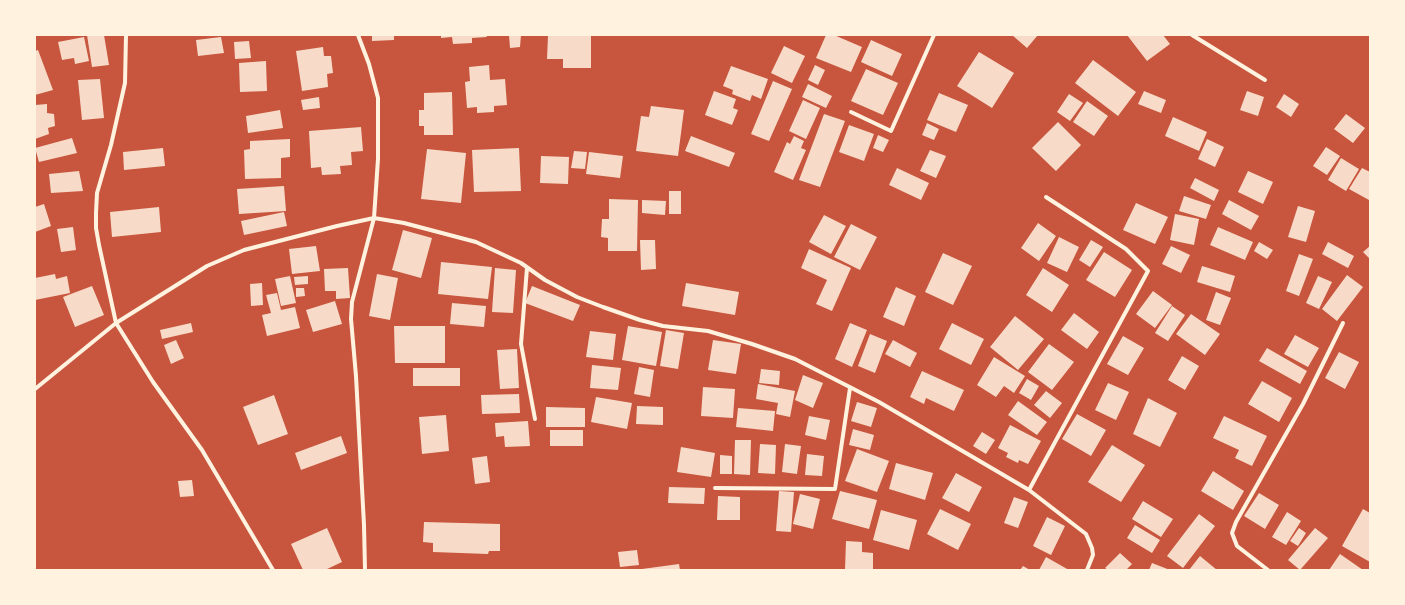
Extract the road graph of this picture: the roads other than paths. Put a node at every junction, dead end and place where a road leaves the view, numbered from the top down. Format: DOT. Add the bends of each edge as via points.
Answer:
graph roads {
  1 [pos="126,35"];
  2 [pos="358,35"];
  3 [pos="934,35"];
  4 [pos="1192,35"];
  5 [pos="1265,80"];
  6 [pos="851,112"];
  7 [pos="1046,197"];
  8 [pos="374,218"];
  9 [pos="527,268"];
  10 [pos="116,323"];
  11 [pos="1343,323"];
  12 [pos="850,388"];
  13 [pos="35,389"];
  14 [pos="535,419"];
  15 [pos="715,488"];
  16 [pos="1029,490"];
  17 [pos="273,570"];
  18 [pos="365,570"];
  19 [pos="1087,570"];
  20 [pos="1268,570"];
  1 -- 10 [label="street" via="125,83 97,193 96,228"];
  2 -- 8 [label="street" via="378,98 378,159"];
  3 -- 6 [label="street" via="891,131"];
  4 -- 5 [label="street"];
  7 -- 16 [label="street" via="1126,249 1148,271"];
  8 -- 9 [label="street" via="404,223 476,242"];
  8 -- 10 [label="street" via="244,250 207,266"];
  8 -- 18 [label="street" via="352,302 351,319 358,407"];
  9 -- 12 [label="street" via="577,297 603,307 663,326 708,331 752,344 795,359"];
  9 -- 14 [label="street" via="521,344"];
  10 -- 13 [label="street"];
  10 -- 17 [label="street" via="153,382 202,450"];
  11 -- 20 [label="street" via="1303,404 1232,533 1237,546"];
  12 -- 15 [label="street" via="835,489"];
  12 -- 16 [label="street" via="879,402"];
  16 -- 19 [label="street" via="1086,534 1093,555"];
}
